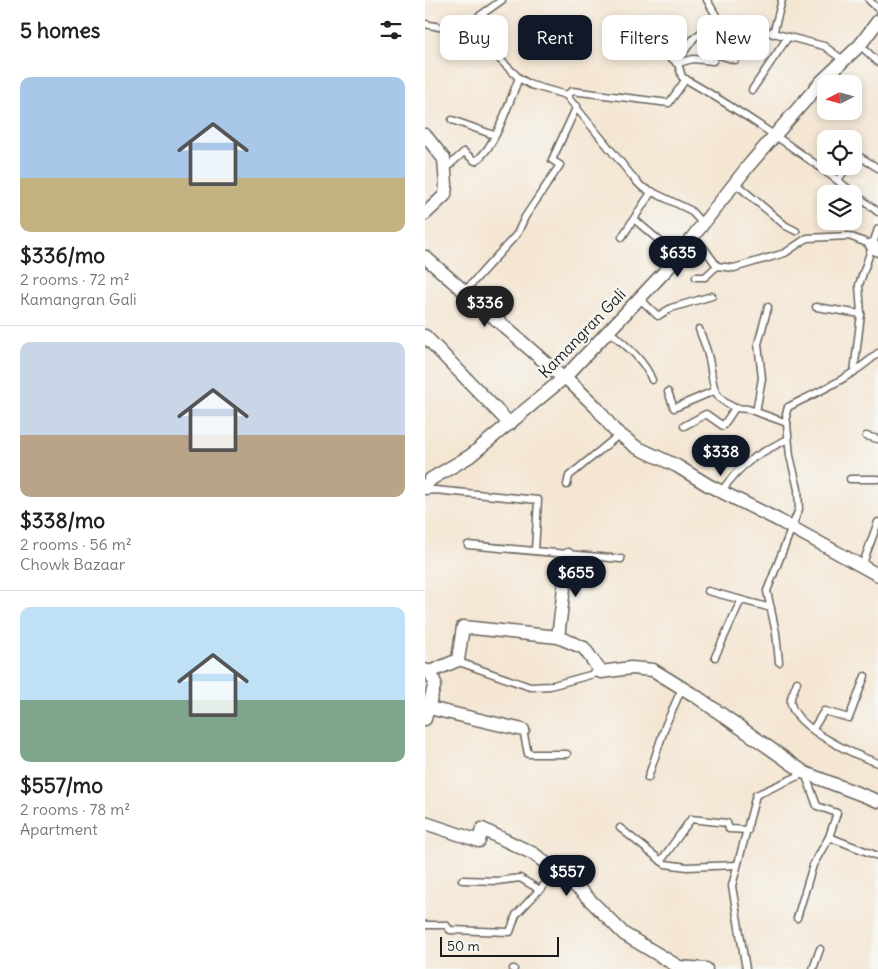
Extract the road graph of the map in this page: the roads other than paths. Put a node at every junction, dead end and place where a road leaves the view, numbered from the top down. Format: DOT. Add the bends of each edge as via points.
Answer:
graph roads {
  1 [pos="502,0"];
  2 [pos="707,0"];
  3 [pos="713,0"];
  4 [pos="782,0"];
  5 [pos="869,0"];
  6 [pos="710,7"];
  7 [pos="878,8"];
  8 [pos="481,15"];
  9 [pos="715,15"];
  10 [pos="878,21"];
  11 [pos="425,24"];
  12 [pos="440,27"];
  13 [pos="769,33"];
  14 [pos="773,34"];
  15 [pos="697,36"];
  16 [pos="787,37"];
  17 [pos="860,46"];
  18 [pos="697,59"];
  19 [pos="500,60"];
  20 [pos="673,60"];
  21 [pos="843,60"];
  22 [pos="878,62"];
  23 [pos="677,63"];
  24 [pos="519,78"];
  25 [pos="686,79"];
  26 [pos="752,90"];
  27 [pos="566,94"];
  28 [pos="577,106"];
  29 [pos="452,120"];
  30 [pos="425,135"];
  31 [pos="495,135"];
  32 [pos="775,135"];
  33 [pos="862,158"];
  34 [pos="878,168"];
  35 [pos="444,171"];
  36 [pos="842,175"];
  37 [pos="838,180"];
  38 [pos="735,183"];
  39 [pos="652,191"];
  40 [pos="878,212"];
  41 [pos="425,214"];
  42 [pos="634,219"];
  43 [pos="703,224"];
  44 [pos="878,229"];
  45 [pos="796,231"];
  46 [pos="621,237"];
  47 [pos="693,237"];
  48 [pos="875,248"];
  49 [pos="677,256"];
  50 [pos="425,257"];
  51 [pos="717,266"];
  52 [pos="696,278"];
  53 [pos="464,292"];
  54 [pos="712,296"];
  55 [pos="639,298"];
  56 [pos="768,306"];
  57 [pos="816,307"];
  58 [pos="861,314"];
  59 [pos="699,329"];
  60 [pos="608,330"];
  61 [pos="425,336"];
  62 [pos="878,353"];
  63 [pos="854,372"];
  64 [pos="564,378"];
  65 [pos="652,380"];
  66 [pos="714,391"];
  67 [pos="668,392"];
  68 [pos="735,408"];
  69 [pos="756,412"];
  70 [pos="787,423"];
  71 [pos="510,424"];
  72 [pos="684,426"];
  73 [pos="619,434"];
  74 [pos="866,436"];
  75 [pos="788,439"];
  76 [pos="878,439"];
  77 [pos="850,479"];
  78 [pos="878,479"];
  79 [pos="567,485"];
  80 [pos="425,487"];
  81 [pos="425,491"];
  82 [pos="721,492"];
  83 [pos="878,522"];
  84 [pos="793,528"];
  85 [pos="468,545"];
  86 [pos="535,551"];
  87 [pos="568,555"];
  88 [pos="621,559"];
  89 [pos="862,566"];
  90 [pos="878,575"];
  91 [pos="708,591"];
  92 [pos="741,600"];
  93 [pos="771,608"];
  94 [pos="558,637"];
  95 [pos="715,657"];
  96 [pos="456,661"];
  97 [pos="779,662"];
  98 [pos="428,671"];
  99 [pos="601,672"];
  100 [pos="865,676"];
  101 [pos="797,682"];
  102 [pos="682,688"];
  103 [pos="427,714"];
  104 [pos="813,728"];
  105 [pos="523,730"];
  106 [pos="567,754"];
  107 [pos="878,763"];
  108 [pos="805,773"];
  109 [pos="647,778"];
  110 [pos="878,801"];
  111 [pos="425,823"];
  112 [pos="620,828"];
  113 [pos="748,830"];
  114 [pos="829,836"];
  115 [pos="878,856"];
  116 [pos="661,861"];
  117 [pos="737,865"];
  118 [pos="557,871"];
  119 [pos="462,880"];
  120 [pos="540,890"];
  121 [pos="797,918"];
  122 [pos="425,925"];
  123 [pos="820,949"];
  124 [pos="679,968"];
  125 [pos="705,969"];
  126 [pos="746,969"];
  127 [pos="813,969"];
  1 -- 8 [label="lane"];
  2 -- 6 [label="lane"];
  3 -- 6 [label="lane"];
  4 -- 14 [label="lane"];
  5 -- 7 [label="lane"];
  6 -- 9 [label="lane"];
  10 -- 17 [label="street, Kamangran Gali"];
  11 -- 12 [label="lane"];
  13 -- 14 [label="lane"];
  14 -- 16 [label="lane"];
  15 -- 23 [label="lane"];
  16 -- 21 [label="lane" via="824,46"];
  16 -- 26 [label="lane"];
  17 -- 21 [label="street, Kamangran Gali"];
  17 -- 22 [label="lane"];
  18 -- 23 [label="lane"];
  19 -- 24 [label="lane"];
  20 -- 23 [label="lane"];
  21 -- 32 [label="street, Kamangran Gali"];
  23 -- 25 [label="lane" via="682,77"];
  24 -- 27 [label="lane" via="531,85"];
  24 -- 31 [label="lane"];
  25 -- 27 [label="lane" via="669,103 572,91"];
  25 -- 32 [label="lane" via="731,104"];
  27 -- 28 [label="lane"];
  28 -- 39 [label="lane" via="585,121 636,181"];
  28 -- 53 [label="lane" via="552,160 560,165 517,234"];
  29 -- 31 [label="lane"];
  30 -- 35 [label="street" via="445,159"];
  31 -- 35 [label="lane" via="481,158 475,161 463,152"];
  32 -- 37 [label="lane"];
  32 -- 38 [label="street, Kamangran Gali"];
  33 -- 34 [label="lane"];
  35 -- 41 [label="street" via="445,194"];
  36 -- 37 [label="lane"];
  37 -- 40 [label="lane"];
  38 -- 43 [label="street, Kamangran Gali"];
  38 -- 45 [label="lane"];
  39 -- 42 [label="lane"];
  39 -- 43 [label="lane" via="690,210"];
  42 -- 46 [label="lane"];
  42 -- 49 [label="lane"];
  43 -- 47 [label="street, Kamangran Gali"];
  44 -- 48 [label="lane"];
  47 -- 49 [label="street, Kamangran Gali"];
  47 -- 51 [label="lane"];
  48 -- 51 [label="lane" via="849,236 807,238 785,253 734,268"];
  48 -- 58 [label="lane" via="859,286"];
  49 -- 55 [label="street, Kamangran Gali"];
  50 -- 53 [label="street"];
  51 -- 52 [label="lane" via="705,276"];
  53 -- 64 [label="street"];
  54 -- 55 [label="lane" via="671,308 658,316"];
  55 -- 60 [label="street, Kamangran Gali"];
  56 -- 69 [label="lane" via="758,344 762,378"];
  57 -- 58 [label="lane"];
  58 -- 63 [label="lane"];
  59 -- 66 [label="lane" via="708,355"];
  60 -- 64 [label="street, Kamangran Gali"];
  60 -- 65 [label="lane" via="633,352 647,368"];
  61 -- 71 [label="street"];
  62 -- 63 [label="lane"];
  63 -- 70 [label="lane" via="815,396 788,407"];
  64 -- 71 [label="street, Kamangran Gali"];
  64 -- 73 [label="street" via="596,407"];
  66 -- 67 [label="lane" via="674,408"];
  66 -- 68 [label="lane" via="723,402"];
  68 -- 69 [label="lane"];
  68 -- 72 [label="lane" via="723,426 706,414"];
  69 -- 70 [label="lane"];
  70 -- 75 [label="lane"];
  71 -- 80 [label="street, Kamangran Gali" via="470,456 431,479"];
  73 -- 79 [label="lane" via="569,476"];
  73 -- 82 [label="street" via="636,447"];
  74 -- 76 [label="lane"];
  75 -- 82 [label="lane" via="764,450 737,470"];
  75 -- 84 [label="lane" via="798,489 799,509"];
  77 -- 78 [label="lane"];
  81 -- 86 [label="lane" via="538,500"];
  82 -- 84 [label="street"];
  83 -- 89 [label="lane"];
  84 -- 89 [label="street"];
  84 -- 93 [label="lane" via="767,590"];
  85 -- 86 [label="lane"];
  86 -- 87 [label="lane"];
  87 -- 88 [label="lane"];
  87 -- 94 [label="street"];
  89 -- 90 [label="street"];
  91 -- 92 [label="lane"];
  92 -- 93 [label="lane"];
  92 -- 95 [label="lane"];
  93 -- 97 [label="lane"];
  94 -- 96 [label="street" via="463,627"];
  94 -- 99 [label="street" via="585,648"];
  96 -- 98 [label="street"];
  96 -- 99 [label="lane" via="530,687 550,686"];
  98 -- 103 [label="street" via="435,682"];
  99 -- 102 [label="street" via="631,668 653,670"];
  100 -- 104 [label="lane" via="849,718 824,711"];
  101 -- 104 [label="lane" via="790,698 791,706 801,721"];
  102 -- 108 [label="street"];
  102 -- 109 [label="lane" via="665,724"];
  103 -- 105 [label="street"];
  104 -- 107 [label="lane" via="855,755"];
  105 -- 106 [label="lane" via="529,754"];
  108 -- 110 [label="street"];
  108 -- 113 [label="lane" via="756,795"];
  108 -- 114 [label="lane" via="817,806 837,814"];
  111 -- 118 [label="street" via="479,841 482,829 534,854"];
  112 -- 116 [label="lane"];
  113 -- 116 [label="lane" via="729,829 727,823 691,819"];
  113 -- 117 [label="lane"];
  114 -- 115 [label="lane"];
  114 -- 121 [label="lane" via="813,865"];
  116 -- 117 [label="lane" via="687,867"];
  117 -- 126 [label="lane" via="732,886"];
  118 -- 120 [label="lane"];
  118 -- 124 [label="street" via="624,934"];
  119 -- 120 [label="lane" via="520,878"];
  120 -- 122 [label="lane" via="516,915 510,932 450,930 446,925"];
  123 -- 127 [label="lane"];
  124 -- 125 [label="street"];
}
